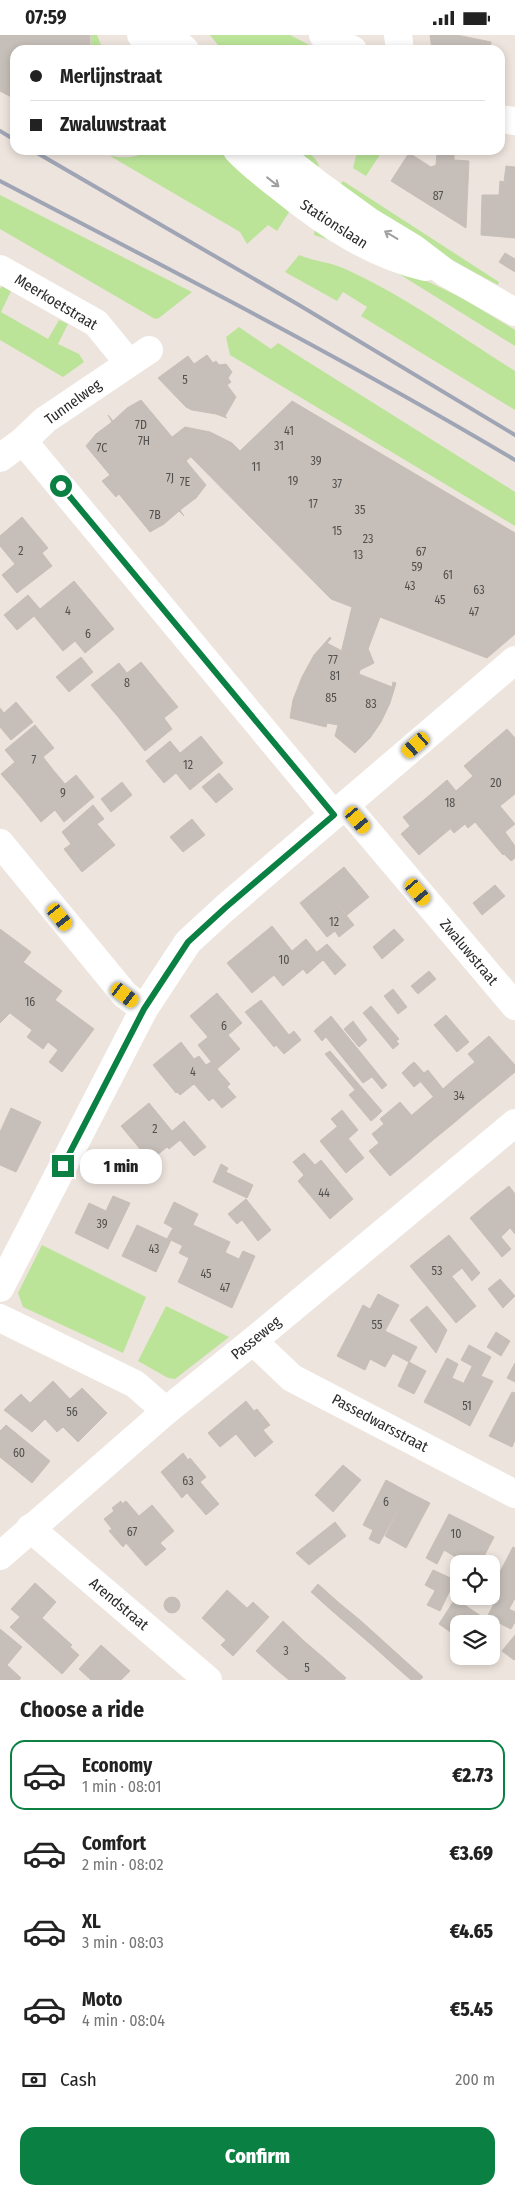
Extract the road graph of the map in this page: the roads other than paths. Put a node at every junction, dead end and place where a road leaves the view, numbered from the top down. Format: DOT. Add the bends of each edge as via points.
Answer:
graph roads {
  1 [pos="140,35"];
  2 [pos="169,35"];
  3 [pos="323,35"];
  4 [pos="149,45"];
  5 [pos="180,45"];
  6 [pos="342,45"];
  7 [pos="242,155"];
  8 [pos="280,155"];
  9 [pos="0,269"];
  10 [pos="446,273"];
  11 [pos="515,312"];
  12 [pos="139,356"];
  13 [pos="23,441"];
  14 [pos="0,458"];
  15 [pos="515,660"];
  16 [pos="340,810"];
  17 [pos="0,843"];
  18 [pos="515,1006"];
  19 [pos="144,1009"];
  20 [pos="515,1123"];
  21 [pos="0,1288"];
  22 [pos="0,1318"];
  23 [pos="253,1341"];
  24 [pos="166,1411"];
  25 [pos="515,1494"];
  26 [pos="30,1528"];
  27 [pos="0,1556"];
  28 [pos="208,1680"];
  1 -- 4 [label="street"];
  2 -- 5 [label="street"];
  3 -- 6 [label="street"];
  7 -- 10 [label="street, Stationslaan, one-way" via="304,207 343,233 371,249 407,263"];
  10 -- 8 [label="street, Stationslaan, one-way" via="370,222"];
  9 -- 12 [label="street, Meerkoetstraat" via="96,323"];
  10 -- 11 [label="street, Stationslaan"];
  12 -- 13 [label="street, Tunnelweg" via="45,420"];
  13 -- 14 [label="street, Tunnelweg"];
  13 -- 16 [label="street, Zwaluwstraat"];
  15 -- 16 [label="street"];
  16 -- 18 [label="street, Zwaluwstraat"];
  16 -- 19 [label="street" via="188,942"];
  17 -- 19 [label="street" via="125,995"];
  19 -- 21 [label="street"];
  20 -- 23 [label="street, Passeweg"];
  22 -- 24 [label="street" via="135,1384"];
  23 -- 24 [label="street, Passeweg"];
  23 -- 25 [label="street, Passedwarsstraat" via="292,1377"];
  24 -- 26 [label="street, Passeweg"];
  26 -- 27 [label="street, Passeweg"];
  26 -- 28 [label="street, Arendstraat"];
}
